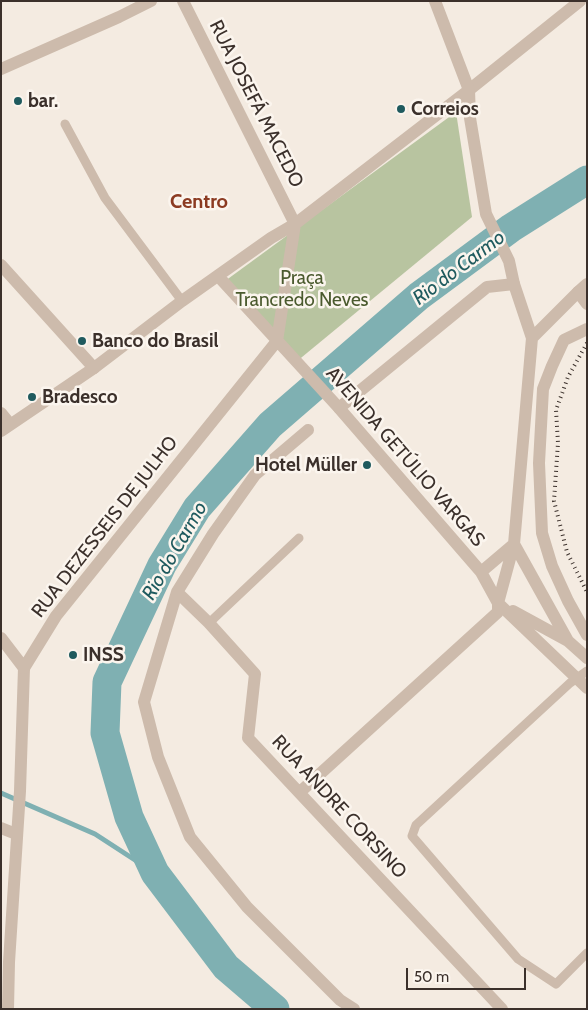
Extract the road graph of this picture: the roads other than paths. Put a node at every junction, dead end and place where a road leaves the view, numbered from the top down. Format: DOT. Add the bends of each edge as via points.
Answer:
graph roads {
  1 [pos="151,1"];
  2 [pos="183,1"];
  3 [pos="435,1"];
  4 [pos="580,1"];
  5 [pos="1,69"];
  6 [pos="469,90"];
  7 [pos="65,124"];
  8 [pos="296,224"];
  9 [pos="1,265"];
  10 [pos="218,276"];
  11 [pos="514,284"];
  12 [pos="582,288"];
  13 [pos="182,301"];
  14 [pos="587,304"];
  15 [pos="587,329"];
  16 [pos="532,338"];
  17 [pos="277,341"];
  18 [pos="94,368"];
  19 [pos="334,404"];
  20 [pos="1,413"];
  21 [pos="6,427"];
  22 [pos="308,430"];
  23 [pos="299,538"];
  24 [pos="514,544"];
  25 [pos="481,572"];
  26 [pos="177,592"];
  27 [pos="498,603"];
  28 [pos="209,623"];
  29 [pos="587,635"];
  30 [pos="1,638"];
  31 [pos="568,640"];
  32 [pos="587,658"];
  33 [pos="24,668"];
  34 [pos="582,675"];
  35 [pos="587,688"];
  36 [pos="300,792"];
  37 [pos="1,828"];
  38 [pos="16,834"];
  39 [pos="587,953"];
  40 [pos="8,1009"];
  41 [pos="354,1009"];
  42 [pos="502,1009"];
  1 -- 5 [label="street"];
  2 -- 8 [label="street, RUA JOSEFÁ MACEDO"];
  3 -- 6 [label="street"];
  4 -- 6 [label="street"];
  6 -- 8 [label="street"];
  6 -- 11 [label="street" via="470,118 486,214 508,261"];
  7 -- 13 [label="lane" via="105,198"];
  8 -- 10 [label="street"];
  8 -- 17 [label="street"];
  9 -- 18 [label="street"];
  10 -- 13 [label="street"];
  10 -- 17 [label="street, AVENIDA GETÚLIO VARGAS"];
  11 -- 16 [label="street"];
  11 -- 19 [label="street" via="487,287"];
  12 -- 14 [label="street"];
  12 -- 16 [label="street"];
  13 -- 18 [label="street"];
  15 -- 29 [label="street" via="564,340 543,389 538,463 542,533 549,558"];
  16 -- 24 [label="street"];
  17 -- 19 [label="street, AVENIDA GETÚLIO VARGAS"];
  17 -- 33 [label="street, RUA DEZESSEIS DE JULHO" via="56,616"];
  18 -- 21 [label="street"];
  19 -- 25 [label="street, AVENIDA GETÚLIO VARGAS"];
  20 -- 21 [label="street"];
  22 -- 26 [label="street" via="255,474"];
  23 -- 28 [label="lane"];
  24 -- 25 [label="street"];
  24 -- 27 [label="street"];
  24 -- 31 [label="street"];
  25 -- 27 [label="street, AVENIDA GETÚLIO VARGAS"];
  26 -- 28 [label="street, RUA ANDRE CORSINO"];
  26 -- 41 [label="street" via="144,702 158,757 190,838 247,907 340,1000"];
  27 -- 31 [label="street"];
  27 -- 34 [label="street, AVENIDA GETÚLIO VARGAS"];
  27 -- 36 [label="street" via="498,612"];
  28 -- 36 [label="street, RUA ANDRE CORSINO" via="255,674 248,738"];
  30 -- 33 [label="street"];
  31 -- 32 [label="street"];
  33 -- 38 [label="street, RUA DEZESSEIS DE JULHO"];
  34 -- 35 [label="street, AVENIDA GETÚLIO VARGAS"];
  34 -- 39 [label="lane" via="416,825 412,836 518,959 556,984"];
  36 -- 42 [label="street, RUA ANDRE CORSINO"];
  37 -- 38 [label="street"];
  38 -- 40 [label="street, RUA DEZESSEIS DE JULHO"];
}
